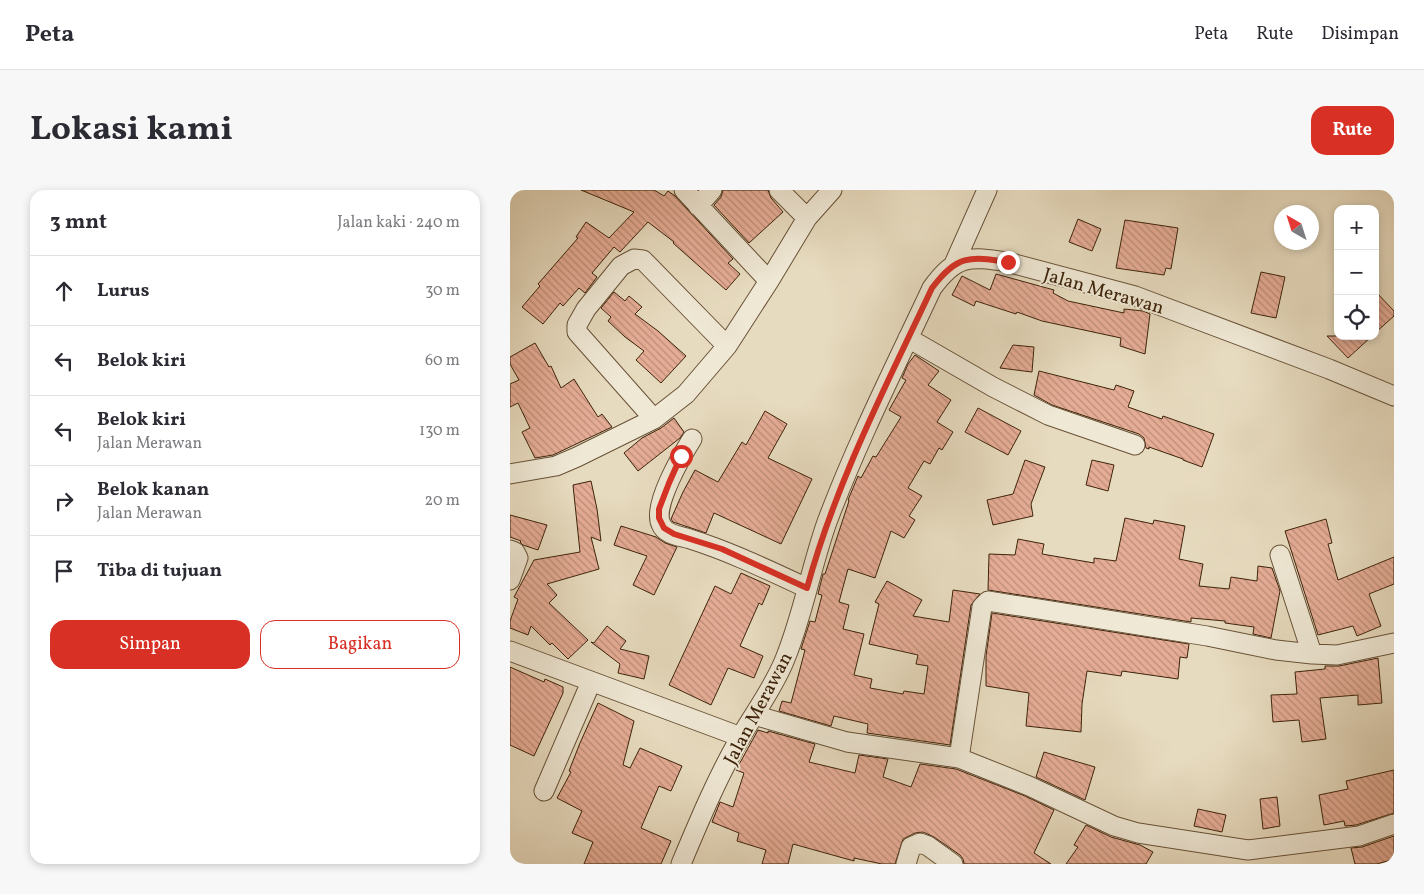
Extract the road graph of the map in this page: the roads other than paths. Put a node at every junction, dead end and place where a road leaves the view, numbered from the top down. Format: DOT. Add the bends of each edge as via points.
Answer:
graph roads {
  1 [pos="684,190"];
  2 [pos="712,190"];
  3 [pos="779,190"];
  4 [pos="832,190"];
  5 [pos="987,190"];
  6 [pos="698,206"];
  7 [pos="807,218"];
  8 [pos="954,264"];
  9 [pos="769,282"];
  10 [pos="908,338"];
  11 [pos="727,346"];
  12 [pos="1394,396"];
  13 [pos="654,419"];
  14 [pos="692,439"];
  15 [pos="1134,444"];
  16 [pos="510,474"];
  17 [pos="510,550"];
  18 [pos="1280,555"];
  19 [pos="510,580"];
  20 [pos="807,588"];
  21 [pos="1394,643"];
  22 [pos="510,651"];
  23 [pos="1312,654"];
  24 [pos="591,682"];
  25 [pos="754,716"];
  26 [pos="741,737"];
  27 [pos="959,758"];
  28 [pos="544,792"];
  29 [pos="1394,824"];
  30 [pos="681,864"];
  31 [pos="906,864"];
  32 [pos="953,864"];
  1 -- 6 [label="street"];
  2 -- 6 [label="street"];
  3 -- 7 [label="street"];
  4 -- 7 [label="street"];
  5 -- 8 [label="street"];
  6 -- 9 [label="street"];
  7 -- 9 [label="street"];
  8 -- 10 [label="street, Jalan Merawan" via="932,288"];
  8 -- 12 [label="street, Jalan Merawan" via="974,259 1008,262 1135,296"];
  9 -- 11 [label="street"];
  10 -- 15 [label="street" via="1048,415"];
  10 -- 20 [label="street, Jalan Merawan" via="844,476"];
  11 -- 13 [label="street" via="686,394"];
  11 -- 13 [label="street" via="643,260 634,259 621,266 586,309 577,325 577,332"];
  13 -- 16 [label="street" via="556,466"];
  14 -- 20 [label="street" via="681,456 659,509 664,528 722,549"];
  17 -- 19 [label="street" via="518,558"];
  18 -- 23 [label="street"];
  20 -- 25 [label="street, Jalan Merawan" via="795,635"];
  21 -- 23 [label="street" via="1337,655"];
  22 -- 24 [label="street"];
  23 -- 27 [label="street" via="988,601 982,607"];
  24 -- 26 [label="street"];
  24 -- 28 [label="street"];
  25 -- 26 [label="street, Jalan Merawan"];
  25 -- 27 [label="street" via="847,742"];
  26 -- 30 [label="street, Jalan Merawan" via="710,795"];
  27 -- 29 [label="street" via="1114,826 1235,849 1359,836"];
  31 -- 32 [label="street" via="911,848 920,843"];
}
